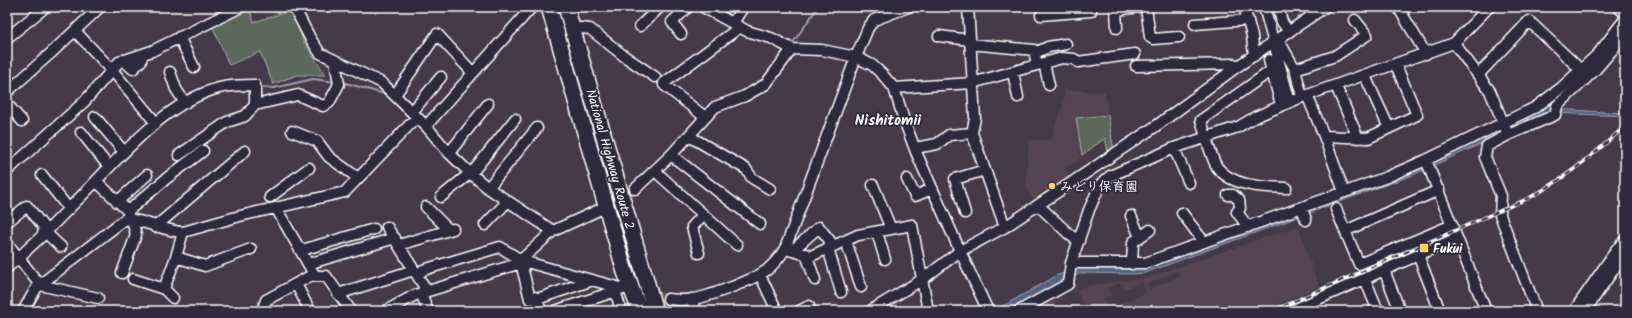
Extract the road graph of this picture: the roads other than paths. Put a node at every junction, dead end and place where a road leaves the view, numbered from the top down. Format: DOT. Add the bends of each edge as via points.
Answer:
graph roads {
  1 [pos="241,7"];
  2 [pos="294,7"];
  3 [pos="532,7"];
  4 [pos="549,7"];
  5 [pos="557,7"];
  6 [pos="566,7"];
  7 [pos="573,7"];
  8 [pos="660,7"];
  9 [pos="688,7"];
  10 [pos="704,7"];
  11 [pos="744,7"];
  12 [pos="908,7"];
  13 [pos="968,7"];
  14 [pos="1090,7"];
  15 [pos="1140,7"];
  16 [pos="1146,7"];
  17 [pos="1244,7"];
  18 [pos="1264,7"];
  19 [pos="1278,7"];
  20 [pos="1325,7"];
  21 [pos="1398,7"];
  22 [pos="1618,7"];
  23 [pos="1486,8"];
  24 [pos="43,9"];
  25 [pos="93,9"];
  26 [pos="1052,11"];
  27 [pos="1625,13"];
  28 [pos="1041,15"];
  29 [pos="1625,19"];
  30 [pos="1248,20"];
  31 [pos="1355,20"];
  32 [pos="736,22"];
  33 [pos="1195,24"];
  34 [pos="640,26"];
  35 [pos="580,28"];
  36 [pos="1117,28"];
  37 [pos="76,32"];
  38 [pos="1289,32"];
  39 [pos="681,34"];
  40 [pos="1625,35"];
  41 [pos="939,36"];
  42 [pos="1179,37"];
  43 [pos="7,38"];
  44 [pos="180,39"];
  45 [pos="970,42"];
  46 [pos="1275,43"];
  47 [pos="1066,44"];
  48 [pos="1454,44"];
  49 [pos="792,49"];
  50 [pos="1034,53"];
  51 [pos="1135,54"];
  52 [pos="1426,54"];
  53 [pos="1254,56"];
  54 [pos="856,57"];
  55 [pos="1269,60"];
  56 [pos="335,61"];
  57 [pos="1041,64"];
  58 [pos="116,65"];
  59 [pos="1396,65"];
  60 [pos="1136,66"];
  61 [pos="1238,66"];
  62 [pos="194,67"];
  63 [pos="1294,69"];
  64 [pos="1272,70"];
  65 [pos="1581,70"];
  66 [pos="170,72"];
  67 [pos="1013,72"];
  68 [pos="473,73"];
  69 [pos="1365,76"];
  70 [pos="1478,76"];
  71 [pos="441,77"];
  72 [pos="655,77"];
  73 [pos="972,83"];
  74 [pos="1049,85"];
  75 [pos="1336,86"];
  76 [pos="894,88"];
  77 [pos="7,92"];
  78 [pos="395,95"];
  79 [pos="1305,96"];
  80 [pos="1018,97"];
  81 [pos="185,103"];
  82 [pos="7,104"];
  83 [pos="488,104"];
  84 [pos="1285,104"];
  85 [pos="255,105"];
  86 [pos="703,116"];
  87 [pos="95,117"];
  88 [pos="414,117"];
  89 [pos="515,119"];
  90 [pos="22,121"];
  91 [pos="156,123"];
  92 [pos="426,126"];
  93 [pos="537,128"];
  94 [pos="1389,128"];
  95 [pos="1505,129"];
  96 [pos="81,132"];
  97 [pos="292,132"];
  98 [pos="972,133"];
  99 [pos="689,136"];
  100 [pos="1324,136"];
  101 [pos="1206,138"];
  102 [pos="1358,138"];
  103 [pos="915,148"];
  104 [pos="1174,148"];
  105 [pos="203,151"];
  106 [pos="245,151"];
  107 [pos="124,152"];
  108 [pos="449,153"];
  109 [pos="605,154"];
  110 [pos="179,155"];
  111 [pos="671,155"];
  112 [pos="1428,164"];
  113 [pos="109,167"];
  114 [pos="309,168"];
  115 [pos="985,170"];
  116 [pos="7,171"];
  117 [pos="655,171"];
  118 [pos="42,175"];
  119 [pos="147,175"];
  120 [pos="468,175"];
  121 [pos="358,178"];
  122 [pos="907,180"];
  123 [pos="98,182"];
  124 [pos="1189,183"];
  125 [pos="873,185"];
  126 [pos="488,188"];
  127 [pos="1286,188"];
  128 [pos="635,189"];
  129 [pos="770,189"];
  130 [pos="932,189"];
  131 [pos="1439,190"];
  132 [pos="1344,192"];
  133 [pos="1228,195"];
  134 [pos="270,197"];
  135 [pos="442,197"];
  136 [pos="117,202"];
  137 [pos="506,203"];
  138 [pos="1040,206"];
  139 [pos="426,207"];
  140 [pos="276,208"];
  141 [pos="68,209"];
  142 [pos="601,209"];
  143 [pos="1336,210"];
  144 [pos="965,213"];
  145 [pos="1182,213"];
  146 [pos="703,215"];
  147 [pos="1131,216"];
  148 [pos="129,217"];
  149 [pos="485,221"];
  150 [pos="7,222"];
  151 [pos="760,224"];
  152 [pos="1452,225"];
  153 [pos="156,227"];
  154 [pos="387,227"];
  155 [pos="1005,227"];
  156 [pos="1248,227"];
  157 [pos="374,229"];
  158 [pos="891,229"];
  159 [pos="1150,230"];
  160 [pos="553,231"];
  161 [pos="1345,231"];
  162 [pos="183,232"];
  163 [pos="877,232"];
  164 [pos="47,233"];
  165 [pos="1140,237"];
  166 [pos="1457,238"];
  167 [pos="1625,240"];
  168 [pos="846,241"];
  169 [pos="1079,241"];
  170 [pos="397,242"];
  171 [pos="1204,242"];
  172 [pos="7,243"];
  173 [pos="737,245"];
  174 [pos="61,247"];
  175 [pos="831,247"];
  176 [pos="251,250"];
  177 [pos="302,250"];
  178 [pos="789,250"];
  179 [pos="960,251"];
  180 [pos="699,253"];
  181 [pos="1625,253"];
  182 [pos="806,254"];
  183 [pos="1418,255"];
  184 [pos="176,257"];
  185 [pos="20,259"];
  186 [pos="885,259"];
  187 [pos="521,261"];
  188 [pos="308,264"];
  189 [pos="1132,264"];
  190 [pos="1071,266"];
  191 [pos="7,268"];
  192 [pos="1384,270"];
  193 [pos="122,272"];
  194 [pos="416,273"];
  195 [pos="314,274"];
  196 [pos="132,279"];
  197 [pos="1365,279"];
  198 [pos="593,280"];
  199 [pos="815,280"];
  200 [pos="763,281"];
  201 [pos="923,282"];
  202 [pos="296,284"];
  203 [pos="40,285"];
  204 [pos="861,287"];
  205 [pos="164,289"];
  206 [pos="618,289"];
  207 [pos="424,292"];
  208 [pos="841,292"];
  209 [pos="338,294"];
  210 [pos="535,297"];
  211 [pos="98,298"];
  212 [pos="173,298"];
  213 [pos="668,299"];
  214 [pos="692,300"];
  215 [pos="810,306"];
  216 [pos="651,308"];
  217 [pos="873,310"];
  218 [pos="1482,310"];
  219 [pos="23,311"];
  220 [pos="262,311"];
  221 [pos="310,311"];
  222 [pos="351,311"];
  223 [pos="386,311"];
  224 [pos="428,311"];
  225 [pos="541,311"];
  226 [pos="555,311"];
  227 [pos="621,311"];
  228 [pos="640,311"];
  229 [pos="695,311"];
  230 [pos="777,311"];
  231 [pos="799,311"];
  232 [pos="928,311"];
  233 [pos="988,311"];
  234 [pos="1019,311"];
  235 [pos="1291,311"];
  236 [pos="1378,311"];
  237 [pos="1400,311"];
  238 [pos="1440,311"];
  239 [pos="1537,311"];
  240 [pos="1574,311"];
  241 [pos="1585,311"];
  1 -- 44 [label="street"];
  2 -- 56 [label="street" via="320,53"];
  3 -- 68 [label="street"];
  4 -- 228 [label="highway" via="625,272"];
  5 -- 109 [label="highway, National Highway Route 2"];
  6 -- 109 [label="highway, National Highway Route 2"];
  7 -- 35 [label="highway"];
  8 -- 34 [label="street"];
  9 -- 39 [label="street" via="672,22"];
  10 -- 32 [label="street"];
  11 -- 32 [label="street"];
  12 -- 54 [label="street" via="874,20"];
  13 -- 45 [label="street"];
  14 -- 26 [label="street" via="1091,11"];
  15 -- 36 [label="street" via="1116,10"];
  16 -- 42 [label="street" via="1150,37"];
  17 -- 30 [label="street"];
  18 -- 46 [label="street"];
  19 -- 38 [label="street" via="1282,22"];
  20 -- 38 [label="street"];
  21 -- 52 [label="street"];
  22 -- 27 [label="street"];
  23 -- 48 [label="street"];
  24 -- 43 [label="street"];
  25 -- 37 [label="street"];
  26 -- 28 [label="street"];
  29 -- 65 [label="street" via="1598,54"];
  30 -- 33 [label="street"];
  30 -- 53 [label="street"];
  31 -- 63 [label="street" via="1367,35 1365,37 1335,56"];
  32 -- 49 [label="street"];
  32 -- 86 [label="street" via="664,83 664,86"];
  35 -- 72 [label="street" via="590,29"];
  35 -- 216 [label="highway" via="653,283"];
  37 -- 58 [label="street"];
  37 -- 77 [label="street"];
  38 -- 46 [label="street"];
  40 -- 95 [label="street" via="1596,69 1557,106 1556,112"];
  41 -- 45 [label="street"];
  44 -- 58 [label="street"];
  44 -- 62 [label="street"];
  45 -- 50 [label="street" via="1034,50"];
  45 -- 73 [label="street"];
  46 -- 53 [label="street"];
  46 -- 63 [label="street"];
  46 -- 84 [label="street"];
  47 -- 50 [label="street" via="1056,44"];
  48 -- 52 [label="street"];
  48 -- 70 [label="street"];
  49 -- 54 [label="street" via="822,50"];
  49 -- 86 [label="street" via="766,84 745,96 715,107"];
  50 -- 57 [label="street"];
  51 -- 57 [label="street" via="1078,62 1062,58"];
  52 -- 59 [label="street"];
  53 -- 61 [label="street"];
  54 -- 76 [label="street" via="872,65"];
  54 -- 178 [label="street"];
  55 -- 64 [label="street"];
  56 -- 78 [label="street" via="382,84"];
  56 -- 85 [label="street" via="338,82 329,104 323,106 298,95"];
  57 -- 67 [label="street"];
  57 -- 74 [label="street"];
  58 -- 91 [label="street"];
  58 -- 116 [label="street" via="84,102"];
  59 -- 69 [label="street"];
  59 -- 94 [label="street" via="1416,115"];
  60 -- 61 [label="street"];
  61 -- 138 [label="street"];
  63 -- 79 [label="street"];
  64 -- 84 [label="street"];
  64 -- 101 [label="street" via="1201,120"];
  65 -- 70 [label="street" via="1529,21"];
  65 -- 95 [label="street"];
  66 -- 81 [label="street" via="176,89"];
  67 -- 73 [label="street"];
  67 -- 80 [label="street"];
  68 -- 78 [label="street" via="437,34"];
  68 -- 92 [label="street"];
  69 -- 75 [label="street"];
  69 -- 94 [label="street"];
  70 -- 95 [label="street" via="1490,91"];
  71 -- 88 [label="street"];
  73 -- 76 [label="street"];
  73 -- 98 [label="street" via="975,118"];
  75 -- 79 [label="street"];
  75 -- 102 [label="street"];
  76 -- 103 [label="street"];
  78 -- 88 [label="street"];
  79 -- 84 [label="street"];
  79 -- 100 [label="street"];
  81 -- 85 [label="street" via="217,88 255,85"];
  81 -- 91 [label="street"];
  82 -- 90 [label="street"];
  83 -- 108 [label="street"];
  84 -- 101 [label="street" via="1238,127"];
  85 -- 110 [label="street" via="246,116 227,122"];
  86 -- 99 [label="street"];
  87 -- 107 [label="street"];
  88 -- 92 [label="street"];
  88 -- 121 [label="street"];
  89 -- 120 [label="street" via="476,169"];
  91 -- 107 [label="street"];
  92 -- 108 [label="street"];
  93 -- 126 [label="street"];
  94 -- 102 [label="street" via="1368,138"];
  95 -- 112 [label="street"];
  95 -- 239 [label="street" via="1487,146 1485,157 1501,196 1500,215"];
  96 -- 113 [label="street"];
  97 -- 121 [label="street" via="317,141 330,157"];
  98 -- 103 [label="street" via="949,135 937,144"];
  98 -- 115 [label="street"];
  99 -- 111 [label="street"];
  99 -- 129 [label="street" via="746,169 752,178"];
  100 -- 102 [label="street"];
  100 -- 132 [label="street"];
  101 -- 104 [label="street"];
  101 -- 127 [label="street" via="1217,166 1229,178 1264,187"];
  103 -- 130 [label="street"];
  104 -- 124 [label="street"];
  104 -- 169 [label="street" via="1110,176 1100,185"];
  105 -- 148 [label="street" via="167,178"];
  106 -- 153 [label="street"];
  107 -- 113 [label="street"];
  108 -- 120 [label="street"];
  109 -- 216 [label="highway, National Highway Route 2"];
  111 -- 117 [label="street"];
  111 -- 151 [label="street"];
  112 -- 131 [label="street"];
  112 -- 132 [label="street"];
  113 -- 123 [label="street"];
  114 -- 134 [label="street"];
  115 -- 144 [label="street" via="955,180"];
  115 -- 155 [label="street"];
  117 -- 128 [label="street"];
  117 -- 146 [label="street"];
  118 -- 141 [label="street"];
  119 -- 136 [label="street"];
  120 -- 126 [label="street"];
  120 -- 135 [label="street"];
  121 -- 140 [label="street" via="345,192"];
  122 -- 130 [label="street" via="915,196"];
  123 -- 136 [label="street"];
  123 -- 141 [label="street"];
  125 -- 158 [label="street"];
  126 -- 137 [label="street"];
  130 -- 179 [label="street"];
  131 -- 152 [label="street"];
  131 -- 161 [label="street"];
  132 -- 156 [label="street" via="1304,214"];
  133 -- 156 [label="street" via="1233,194 1239,200 1240,208 1237,212"];
  136 -- 148 [label="street"];
  137 -- 149 [label="street"];
  137 -- 160 [label="street"];
  138 -- 155 [label="street"];
  138 -- 169 [label="street"];
  139 -- 170 [label="street" via="451,230"];
  140 -- 162 [label="street"];
  140 -- 177 [label="street"];
  141 -- 164 [label="street"];
  142 -- 160 [label="street"];
  143 -- 161 [label="street"];
  145 -- 171 [label="street"];
  146 -- 173 [label="street"];
  146 -- 180 [label="street" via="692,227"];
  147 -- 165 [label="street"];
  148 -- 153 [label="street"];
  148 -- 193 [label="street" via="136,235"];
  148 -- 203 [label="street"];
  150 -- 164 [label="street" via="27,206"];
  152 -- 161 [label="street" via="1359,264"];
  152 -- 166 [label="street"];
  153 -- 162 [label="street"];
  154 -- 170 [label="street"];
  155 -- 179 [label="street"];
  156 -- 171 [label="street"];
  157 -- 177 [label="street"];
  158 -- 163 [label="street"];
  158 -- 201 [label="street" via="912,225"];
  159 -- 165 [label="street"];
  160 -- 187 [label="street"];
  162 -- 184 [label="street"];
  163 -- 168 [label="street" via="858,235"];
  163 -- 186 [label="street"];
  164 -- 174 [label="street"];
  164 -- 185 [label="street"];
  165 -- 189 [label="street" via="1133,242"];
  166 -- 183 [label="street"];
  166 -- 218 [label="street"];
  167 -- 240 [label="street"];
  168 -- 175 [label="street"];
  168 -- 204 [label="street"];
  169 -- 190 [label="street"];
  170 -- 188 [label="street"];
  170 -- 194 [label="street"];
  171 -- 189 [label="street" via="1145,263"];
  172 -- 185 [label="street"];
  175 -- 178 [label="street" via="819,227"];
  175 -- 182 [label="street" via="811,256"];
  175 -- 208 [label="street"];
  176 -- 184 [label="street" via="205,266"];
  177 -- 188 [label="street"];
  178 -- 182 [label="street"];
  178 -- 214 [label="street" via="767,270 750,279"];
  179 -- 201 [label="street"];
  179 -- 233 [label="street"];
  181 -- 241 [label="street"];
  182 -- 199 [label="street"];
  183 -- 192 [label="street"];
  183 -- 238 [label="street"];
  184 -- 205 [label="street"];
  185 -- 191 [label="street"];
  185 -- 203 [label="street"];
  187 -- 194 [label="street" via="500,247"];
  187 -- 198 [label="street"];
  187 -- 207 [label="street"];
  187 -- 210 [label="street" via="530,299"];
  188 -- 195 [label="street"];
  189 -- 190 [label="street"];
  190 -- 234 [label="street" via="1068,284"];
  192 -- 197 [label="street"];
  192 -- 237 [label="street"];
  194 -- 207 [label="street"];
  194 -- 209 [label="street"];
  195 -- 202 [label="street"];
  195 -- 209 [label="street" via="326,276"];
  196 -- 205 [label="street"];
  197 -- 235 [label="street"];
  197 -- 236 [label="street"];
  198 -- 206 [label="street"];
  198 -- 225 [label="street" via="537,299"];
  200 -- 230 [label="street"];
  201 -- 217 [label="street"];
  201 -- 232 [label="street"];
  202 -- 220 [label="street" via="266,300"];
  202 -- 221 [label="street"];
  203 -- 211 [label="street"];
  203 -- 219 [label="street"];
  205 -- 212 [label="street"];
  206 -- 226 [label="street"];
  206 -- 227 [label="street"];
  207 -- 223 [label="street"];
  207 -- 224 [label="street"];
  209 -- 222 [label="street"];
  213 -- 214 [label="street"];
  214 -- 229 [label="street"];
  215 -- 231 [label="street"];
}
